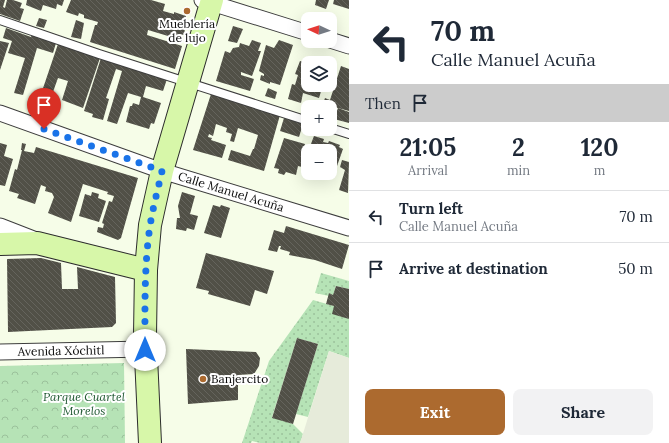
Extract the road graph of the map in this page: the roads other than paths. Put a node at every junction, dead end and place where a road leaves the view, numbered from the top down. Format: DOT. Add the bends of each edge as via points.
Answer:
graph roads {
  1 [pos="208,1"];
  2 [pos="0,20"];
  3 [pos="301,31"];
  4 [pos="337,42"];
  5 [pos="349,46"];
  6 [pos="187,82"];
  7 [pos="0,113"];
  8 [pos="301,119"];
  9 [pos="337,130"];
  10 [pos="349,134"];
  11 [pos="162,171"];
  12 [pos="0,228"];
  13 [pos="349,228"];
  14 [pos="37,243"];
  15 [pos="0,244"];
  16 [pos="146,270"];
  17 [pos="145,350"];
  18 [pos="0,352"];
  19 [pos="150,443"];
  1 -- 3 [label="street"];
  1 -- 6 [label="main road"];
  2 -- 6 [label="lane"];
  4 -- 5 [label="street"];
  6 -- 8 [label="lane"];
  6 -- 11 [label="main road"];
  7 -- 11 [label="street, Calle Manuel Acuña"];
  9 -- 10 [label="lane"];
  11 -- 13 [label="street, Calle Manuel Acuña"];
  11 -- 16 [label="main road" via="150,225"];
  12 -- 14 [label="street"];
  14 -- 15 [label="main road"];
  14 -- 16 [label="main road"];
  16 -- 17 [label="main road"];
  17 -- 18 [label="street, Avenida Xóchitl"];
  17 -- 19 [label="main road"];
}
